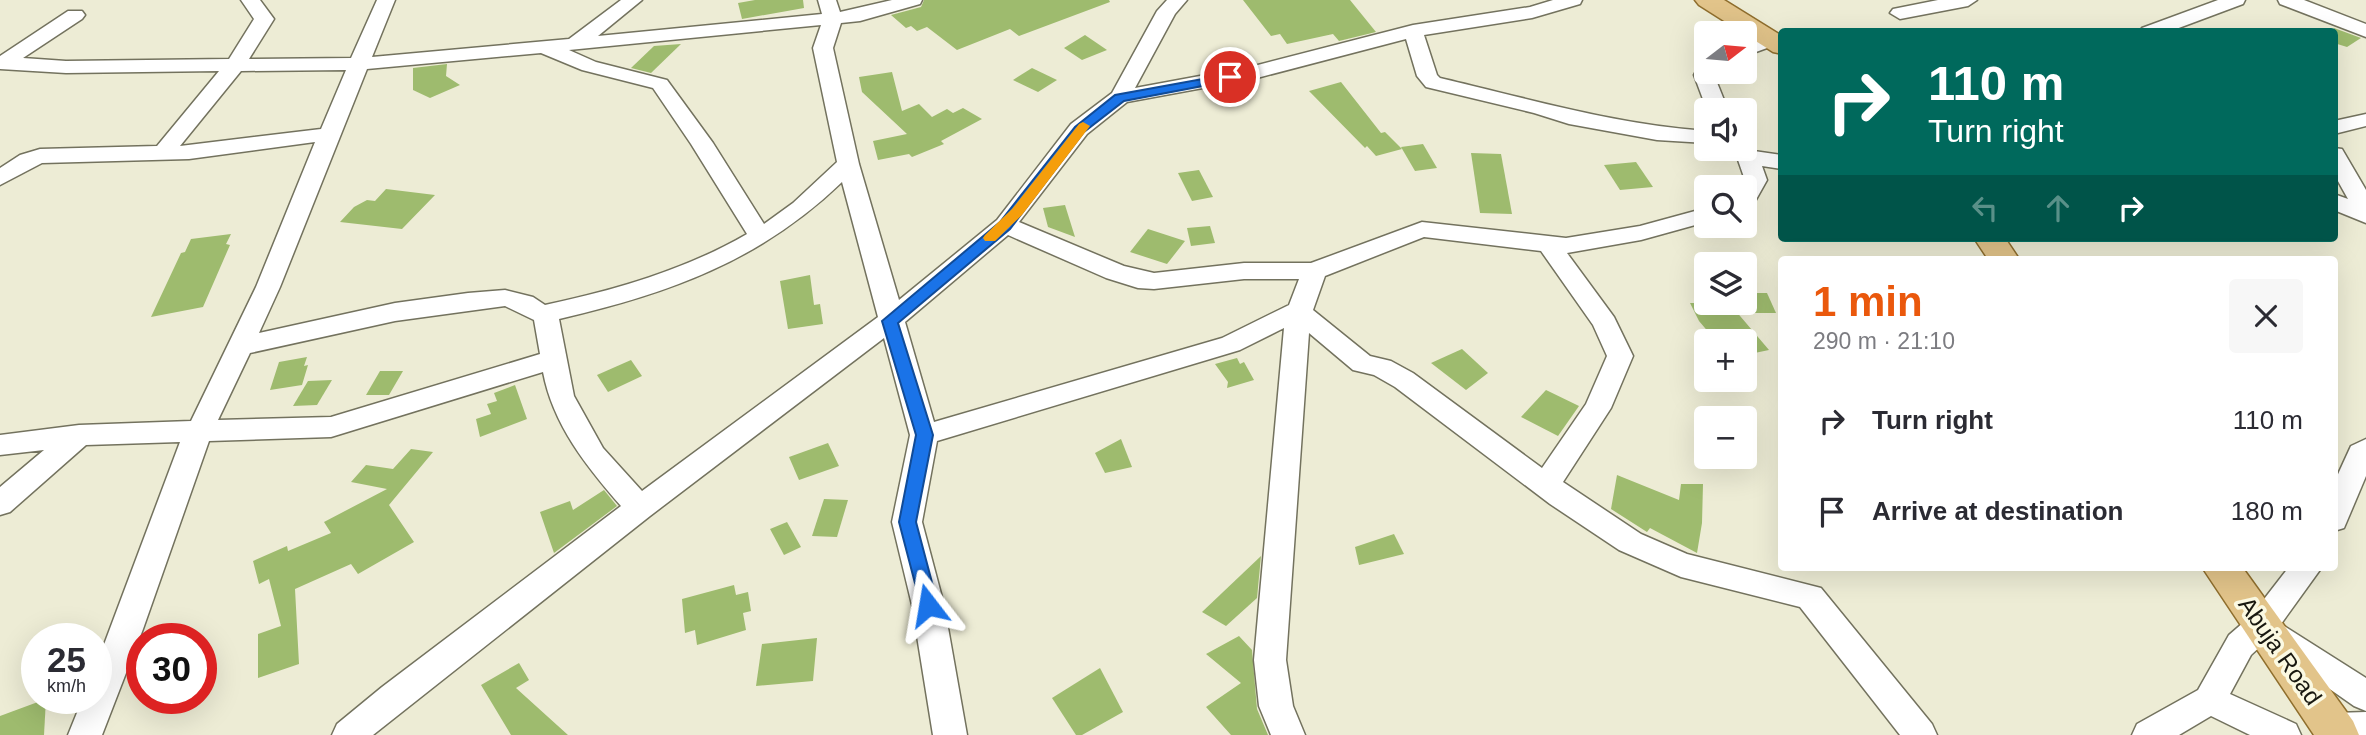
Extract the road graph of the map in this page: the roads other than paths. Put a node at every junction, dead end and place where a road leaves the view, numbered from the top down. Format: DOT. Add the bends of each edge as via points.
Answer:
graph roads {
  1 [pos="250,0"];
  2 [pos="386,0"];
  3 [pos="633,0"];
  4 [pos="913,0"];
  5 [pos="1178,0"];
  6 [pos="1573,0"];
  7 [pos="1707,0"];
  8 [pos="1968,0"];
  9 [pos="2236,0"];
  10 [pos="2287,0"];
  11 [pos="830,9"];
  12 [pos="75,15"];
  13 [pos="1898,15"];
  14 [pos="2160,28"];
  15 [pos="1413,31"];
  16 [pos="2366,31"];
  17 [pos="1768,40"];
  18 [pos="576,43"];
  19 [pos="541,46"];
  20 [pos="2,63"];
  21 [pos="358,64"];
  22 [pos="235,65"];
  23 [pos="1120,97"];
  24 [pos="2366,120"];
  25 [pos="2338,127"];
  26 [pos="329,134"];
  27 [pos="1694,136"];
  28 [pos="163,153"];
  29 [pos="1757,157"];
  30 [pos="2338,160"];
  31 [pos="1778,161"];
  32 [pos="848,164"];
  33 [pos="0,178"];
  34 [pos="2338,203"];
  35 [pos="2366,210"];
  36 [pos="2366,216"];
  37 [pos="1694,218"];
  38 [pos="1005,225"];
  39 [pos="760,236"];
  40 [pos="1549,245"];
  41 [pos="1314,271"];
  42 [pos="1298,312"];
  43 [pos="545,314"];
  44 [pos="890,321"];
  45 [pos="240,346"];
  46 [pos="552,360"];
  47 [pos="200,429"];
  48 [pos="79,435"];
  49 [pos="924,435"];
  50 [pos="0,444"];
  51 [pos="2366,449"];
  52 [pos="1545,485"];
  53 [pos="0,504"];
  54 [pos="640,508"];
  55 [pos="2338,510"];
  56 [pos="2224,571"];
  57 [pos="2304,571"];
  58 [pos="2262,625"];
  59 [pos="2366,696"];
  60 [pos="2210,700"];
  61 [pos="2346,730"];
  62 [pos="85,735"];
  63 [pos="349,735"];
  64 [pos="950,735"];
  65 [pos="1288,735"];
  66 [pos="1920,735"];
  67 [pos="2149,735"];
  68 [pos="2284,735"];
  1 -- 22 [label="street" via="264,19"];
  2 -- 21 [label="street"];
  3 -- 18 [label="street"];
  4 -- 11 [label="street" via="860,15"];
  5 -- 23 [label="street" via="1167,11"];
  6 -- 15 [label="street" via="1532,12"];
  7 -- 17 [label="main road"];
  8 -- 13 [label="street"];
  9 -- 14 [label="street"];
  10 -- 16 [label="street"];
  11 -- 18 [label="street"];
  11 -- 32 [label="street" via="823,48"];
  12 -- 20 [label="street"];
  15 -- 23 [label="street" via="1257,72"];
  15 -- 27 [label="street" via="1433,83 1569,118"];
  18 -- 19 [label="street"];
  19 -- 21 [label="street"];
  19 -- 39 [label="street" via="589,66 660,84"];
  20 -- 22 [label="street"];
  21 -- 22 [label="street"];
  21 -- 26 [label="street"];
  22 -- 28 [label="street"];
  23 -- 38 [label="street" via="1079,130"];
  24 -- 25 [label="street"];
  26 -- 28 [label="street"];
  26 -- 45 [label="street"];
  28 -- 33 [label="street" via="40,156"];
  29 -- 31 [label="street"];
  30 -- 35 [label="street"];
  32 -- 39 [label="street" via="800,208"];
  32 -- 44 [label="street"];
  34 -- 36 [label="street"];
  37 -- 40 [label="street" via="1641,233"];
  38 -- 41 [label="street" via="1138,280 1244,271"];
  38 -- 44 [label="street"];
  39 -- 43 [label="street" via="690,271"];
  40 -- 41 [label="street" via="1422,229"];
  40 -- 52 [label="street" via="1605,323 1620,356 1612,383 1583,434"];
  41 -- 42 [label="street"];
  42 -- 49 [label="street" via="1231,344"];
  42 -- 52 [label="street" via="1362,363 1404,380"];
  42 -- 65 [label="street" via="1270,660 1276,706"];
  43 -- 45 [label="street" via="505,298 468,301"];
  43 -- 46 [label="street"];
  44 -- 49 [label="street"];
  44 -- 54 [label="street"];
  45 -- 47 [label="street"];
  46 -- 47 [label="street" via="331,427"];
  46 -- 54 [label="street" via="561,396 593,455"];
  47 -- 48 [label="street"];
  47 -- 62 [label="street"];
  48 -- 50 [label="street"];
  48 -- 53 [label="street"];
  49 -- 64 [label="street" via="908,522 928,605"];
  51 -- 55 [label="street"];
  52 -- 66 [label="street" via="1630,542 1681,565 1810,597"];
  54 -- 63 [label="street"];
  56 -- 58 [label="main road, Abuja Road"];
  57 -- 58 [label="street"];
  58 -- 59 [label="street"];
  58 -- 60 [label="street" via="2240,645"];
  58 -- 61 [label="main road, Abuja Road"];
  60 -- 67 [label="street"];
  60 -- 68 [label="street"];
}
